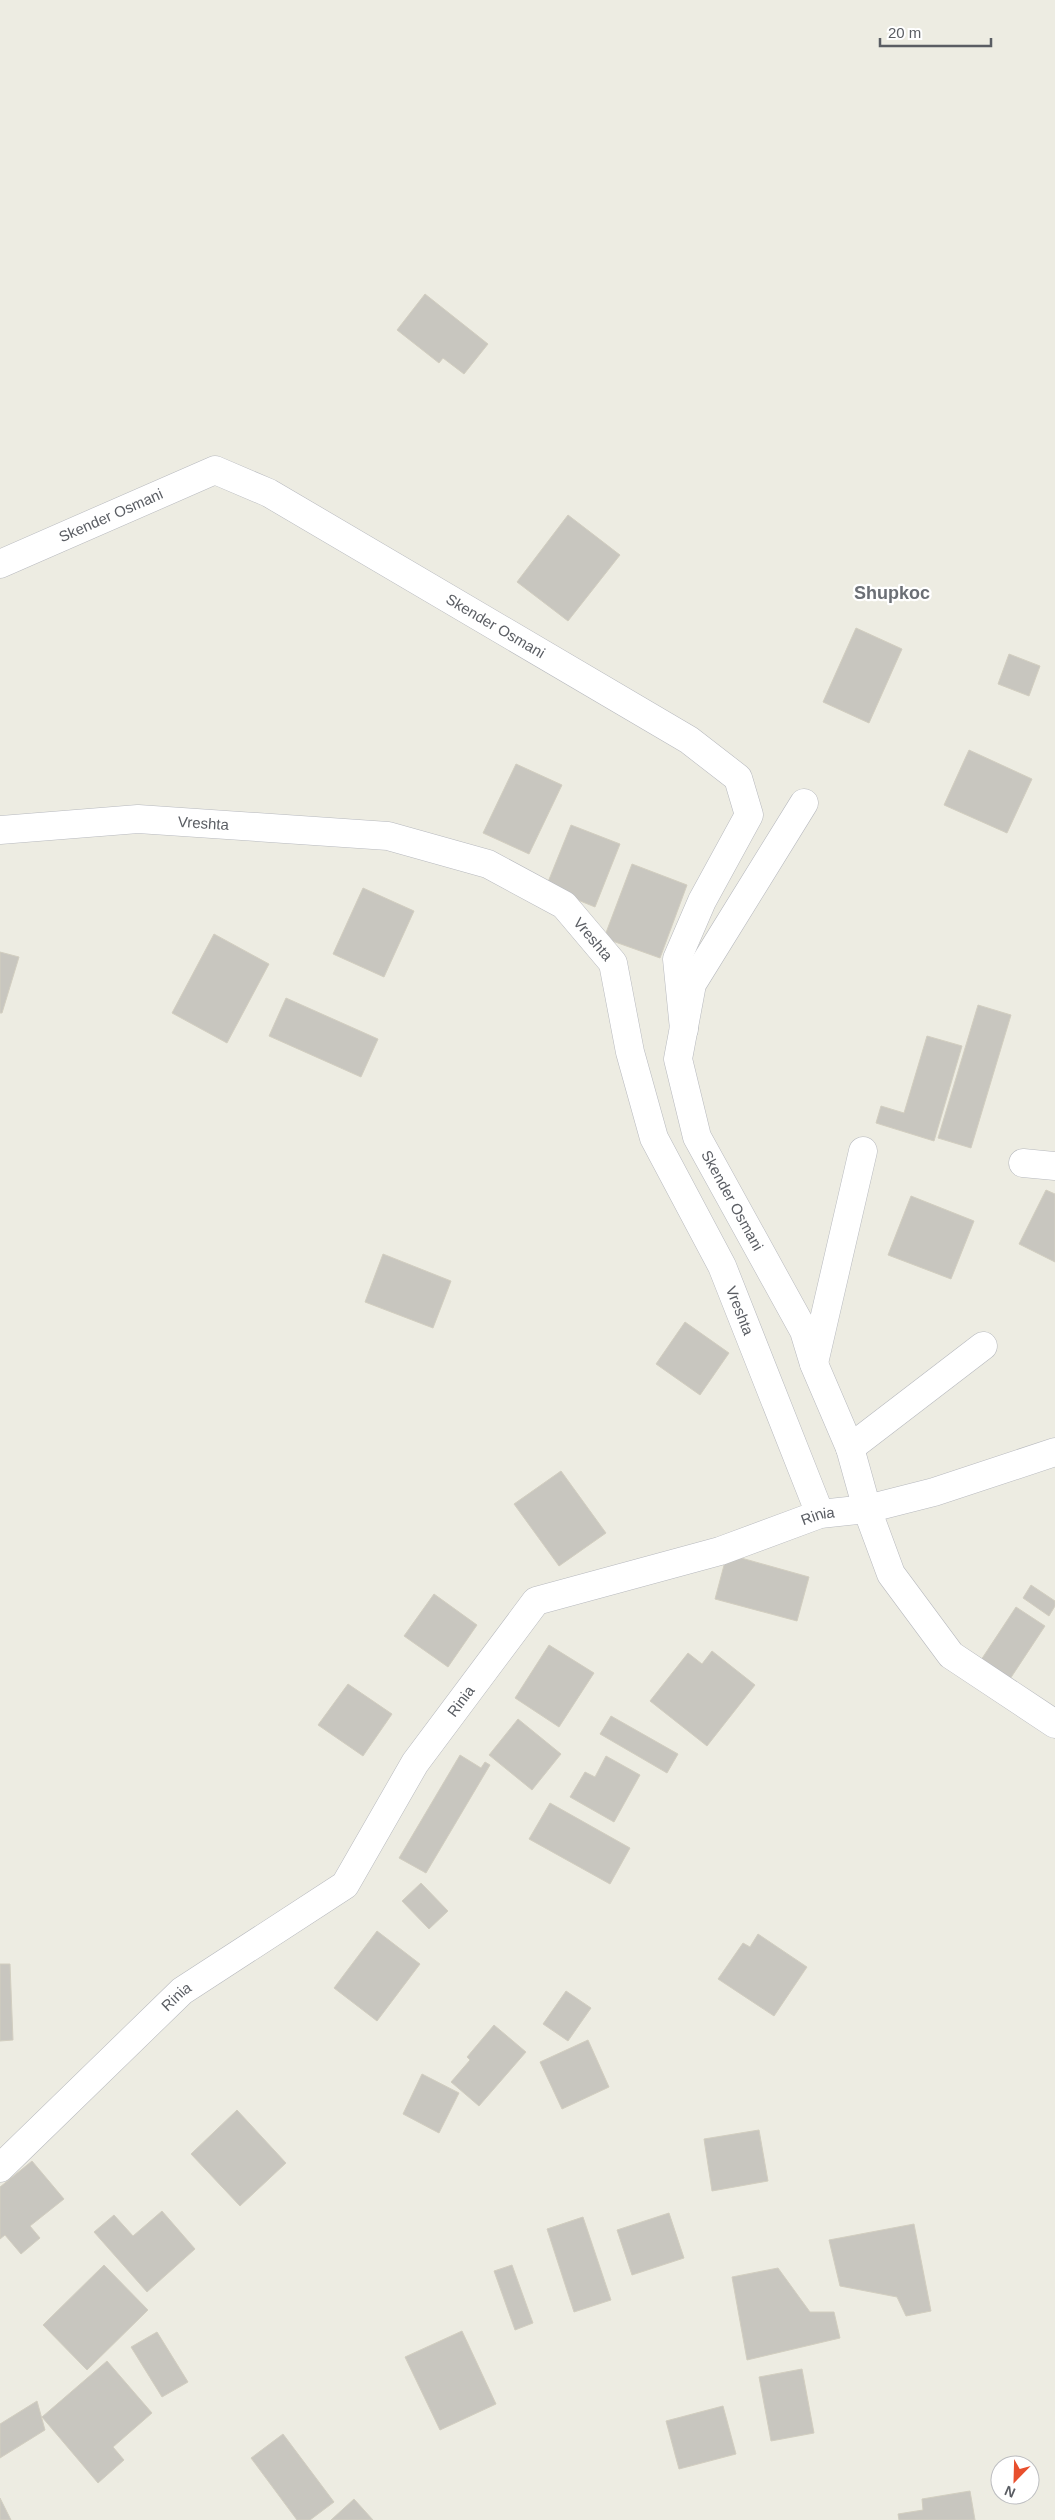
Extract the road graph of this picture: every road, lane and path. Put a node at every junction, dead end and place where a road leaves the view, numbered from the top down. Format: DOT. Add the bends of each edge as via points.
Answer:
graph roads {
  1 [pos="0,564"];
  2 [pos="804,803"];
  3 [pos="0,830"];
  4 [pos="684,1029"];
  5 [pos="863,1151"];
  6 [pos="1023,1163"];
  7 [pos="1055,1166"];
  8 [pos="982,1346"];
  9 [pos="814,1364"];
  10 [pos="850,1448"];
  11 [pos="1055,1452"];
  12 [pos="867,1509"];
  13 [pos="820,1514"];
  14 [pos="1055,1724"];
  15 [pos="0,2168"];
  1 -- 4 [label="street, Skender Osmani" via="214,470 270,493 689,740 738,778 749,815 702,901 677,959"];
  2 -- 4 [label="street, Skender Osmani" via="692,984"];
  3 -- 13 [label="street, Vreshta" via="138,819 388,836 488,864 564,905 613,963 630,1052 654,1138 722,1266"];
  4 -- 9 [label="street, Skender Osmani" via="678,1059 697,1137 804,1331"];
  5 -- 9 [label="street"];
  6 -- 7 [label="street"];
  8 -- 10 [label="street"];
  9 -- 10 [label="street, Skender Osmani"];
  10 -- 12 [label="street, Skender Osmani"];
  11 -- 12 [label="street, Rinia" via="934,1492"];
  12 -- 13 [label="street, Rinia"];
  12 -- 14 [label="street, Skender Osmani" via="892,1574 951,1655"];
  13 -- 15 [label="street, Rinia" via="720,1551 536,1600 416,1763 345,1885 182,1991"];
}
